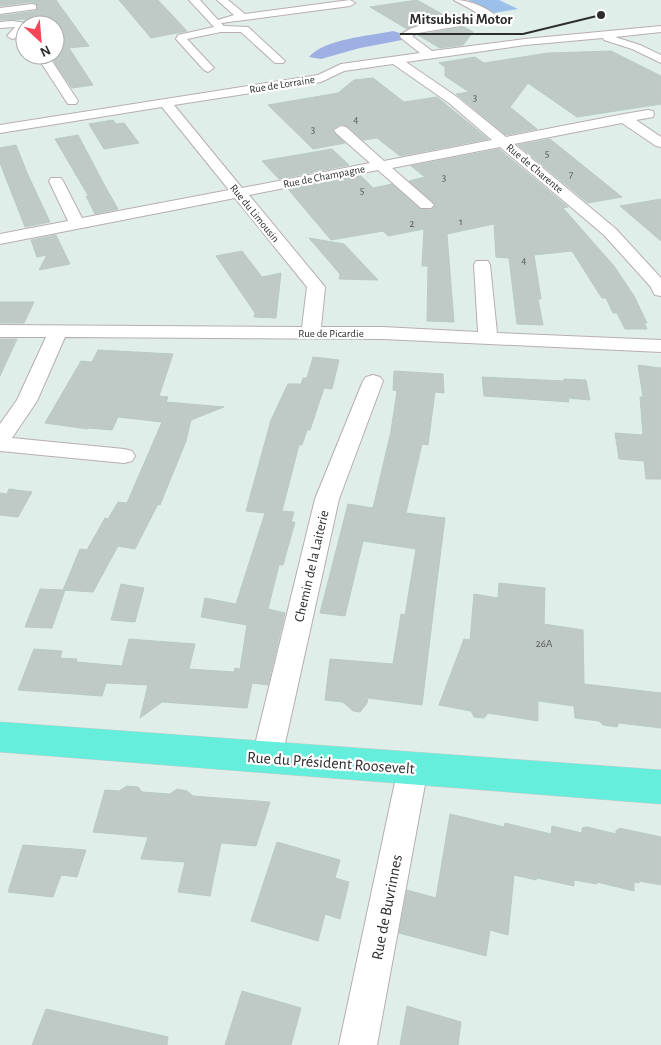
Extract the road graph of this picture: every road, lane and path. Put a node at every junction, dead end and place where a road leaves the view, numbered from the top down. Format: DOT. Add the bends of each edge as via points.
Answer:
graph roads {
  1 [pos="194,0"];
  2 [pos="222,0"];
  3 [pos="284,0"];
  4 [pos="459,0"];
  5 [pos="350,3"];
  6 [pos="258,5"];
  7 [pos="32,7"];
  8 [pos="298,10"];
  9 [pos="0,11"];
  10 [pos="270,14"];
  11 [pos="242,18"];
  12 [pos="492,18"];
  13 [pos="218,25"];
  14 [pos="0,27"];
  15 [pos="659,32"];
  16 [pos="602,35"];
  17 [pos="15,38"];
  18 [pos="525,42"];
  19 [pos="636,44"];
  20 [pos="661,50"];
  21 [pos="430,55"];
  22 [pos="395,60"];
  23 [pos="661,60"];
  24 [pos="279,61"];
  25 [pos="49,65"];
  26 [pos="208,68"];
  27 [pos="72,101"];
  28 [pos="165,103"];
  29 [pos="648,114"];
  30 [pos="624,118"];
  31 [pos="0,129"];
  32 [pos="341,130"];
  33 [pos="504,142"];
  34 [pos="661,143"];
  35 [pos="381,165"];
  36 [pos="56,181"];
  37 [pos="238,193"];
  38 [pos="426,205"];
  39 [pos="77,224"];
  40 [pos="0,239"];
  41 [pos="482,265"];
  42 [pos="661,291"];
  43 [pos="0,331"];
  44 [pos="58,331"];
  45 [pos="311,333"];
  46 [pos="488,338"];
  47 [pos="661,346"];
  48 [pos="373,381"];
  49 [pos="0,442"];
  50 [pos="124,456"];
  51 [pos="0,737"];
  52 [pos="267,757"];
  53 [pos="413,768"];
  54 [pos="661,787"];
  55 [pos="358,1045"];
  1 -- 13 [label="street"];
  2 -- 11 [label="street"];
  3 -- 8 [label="street"];
  4 -- 12 [label="street"];
  5 -- 8 [label="street"];
  6 -- 10 [label="street"];
  7 -- 9 [label="lane"];
  8 -- 10 [label="street"];
  10 -- 11 [label="street"];
  11 -- 13 [label="street"];
  12 -- 18 [label="street"];
  12 -- 21 [label="street" via="406,34 404,38"];
  13 -- 24 [label="street" via="244,29"];
  13 -- 26 [label="street" via="182,38"];
  14 -- 17 [label="street"];
  15 -- 16 [label="street, Rue de Lorraine"];
  15 -- 19 [label="street"];
  16 -- 18 [label="street, Rue de Lorraine"];
  16 -- 19 [label="street" via="614,41"];
  18 -- 21 [label="street, Rue de Lorraine"];
  19 -- 20 [label="street"];
  19 -- 23 [label="street"];
  21 -- 22 [label="street, Rue de Lorraine"];
  22 -- 28 [label="street, Rue de Lorraine" via="341,68 321,78"];
  22 -- 33 [label="street, Rue de Charente" via="453,100"];
  25 -- 27 [label="street"];
  28 -- 31 [label="street, Rue de Lorraine"];
  28 -- 37 [label="street, Rue du Limousin"];
  29 -- 30 [label="street, Rue de Champagne"];
  30 -- 33 [label="street, Rue de Champagne"];
  30 -- 34 [label="street"];
  32 -- 35 [label="street"];
  33 -- 35 [label="street, Rue de Champagne"];
  33 -- 42 [label="street, Rue de Charente" via="610,232"];
  35 -- 37 [label="street, Rue de Champagne"];
  35 -- 38 [label="street"];
  36 -- 39 [label="street"];
  37 -- 39 [label="street, Rue de Champagne"];
  37 -- 45 [label="street, Rue du Limousin" via="316,287"];
  39 -- 40 [label="street, Rue de Champagne"];
  41 -- 46 [label="street"];
  43 -- 44 [label="street, Rue de Picardie"];
  44 -- 45 [label="street, Rue de Picardie"];
  44 -- 49 [label="street" via="27,401"];
  45 -- 46 [label="street, Rue de Picardie"];
  46 -- 47 [label="street, Rue de Picardie"];
  48 -- 52 [label="street, Chemin de la Laiterie" via="327,499"];
  49 -- 50 [label="street"];
  51 -- 52 [label="main road, Rue du Président Roosevelt"];
  52 -- 53 [label="main road, Rue du Président Roosevelt"];
  53 -- 54 [label="main road, Rue du Président Roosevelt"];
  53 -- 55 [label="street, Rue de Buvrinnes"];
}
